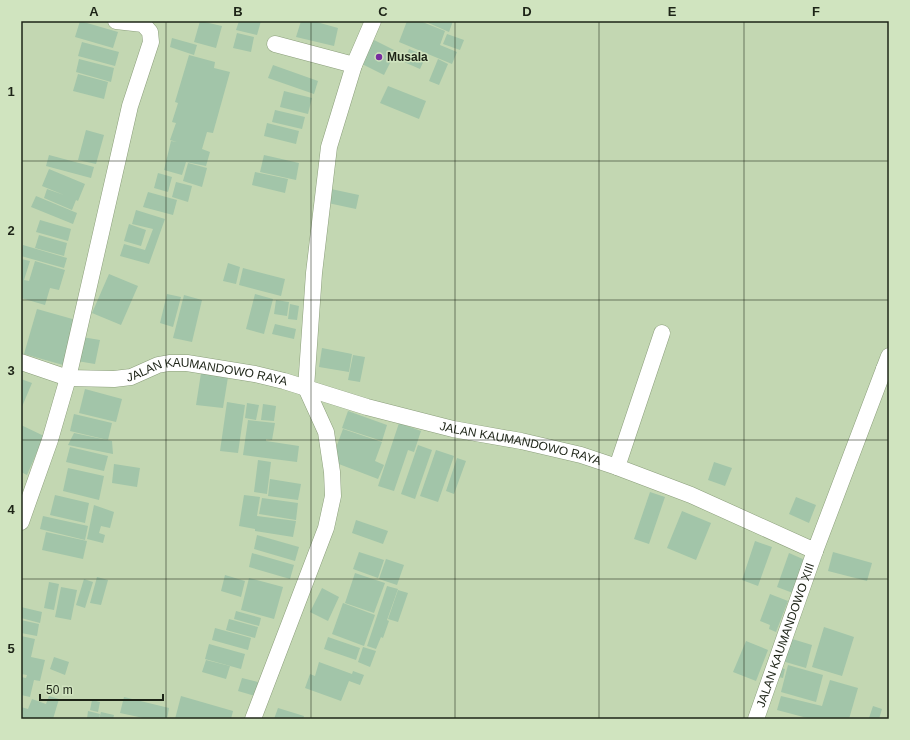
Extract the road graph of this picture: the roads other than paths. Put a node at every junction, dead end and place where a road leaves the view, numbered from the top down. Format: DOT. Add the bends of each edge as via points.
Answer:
graph roads {
  1 [pos="116,21"];
  2 [pos="373,21"];
  3 [pos="275,44"];
  4 [pos="354,65"];
  5 [pos="662,333"];
  6 [pos="21,362"];
  7 [pos="887,366"];
  8 [pos="68,378"];
  9 [pos="306,388"];
  10 [pos="617,467"];
  11 [pos="25,496"];
  12 [pos="21,522"];
  13 [pos="815,551"];
  14 [pos="253,719"];
  15 [pos="756,719"];
  1 -- 8 [label="street" via="143,24 150,32 151,42 130,106"];
  2 -- 4 [label="street"];
  3 -- 4 [label="street"];
  4 -- 9 [label="street" via="329,147 314,273"];
  5 -- 10 [label="street"];
  6 -- 8 [label="street, JALAN KAUMANDOWO RAYA"];
  7 -- 13 [label="street"];
  8 -- 9 [label="street, JALAN KAUMANDOWO RAYA" via="131,377 158,365 186,364 255,374"];
  8 -- 11 [label="street" via="50,440"];
  9 -- 10 [label="street, JALAN KAUMANDOWO RAYA" via="431,424 582,455"];
  9 -- 14 [label="street" via="326,432 333,496 326,528"];
  10 -- 13 [label="street, JALAN KAUMANDOWO RAYA" via="691,495"];
  11 -- 12 [label="street"];
  13 -- 15 [label="street, JALAN KAUMANDOWO XIII"];
}
